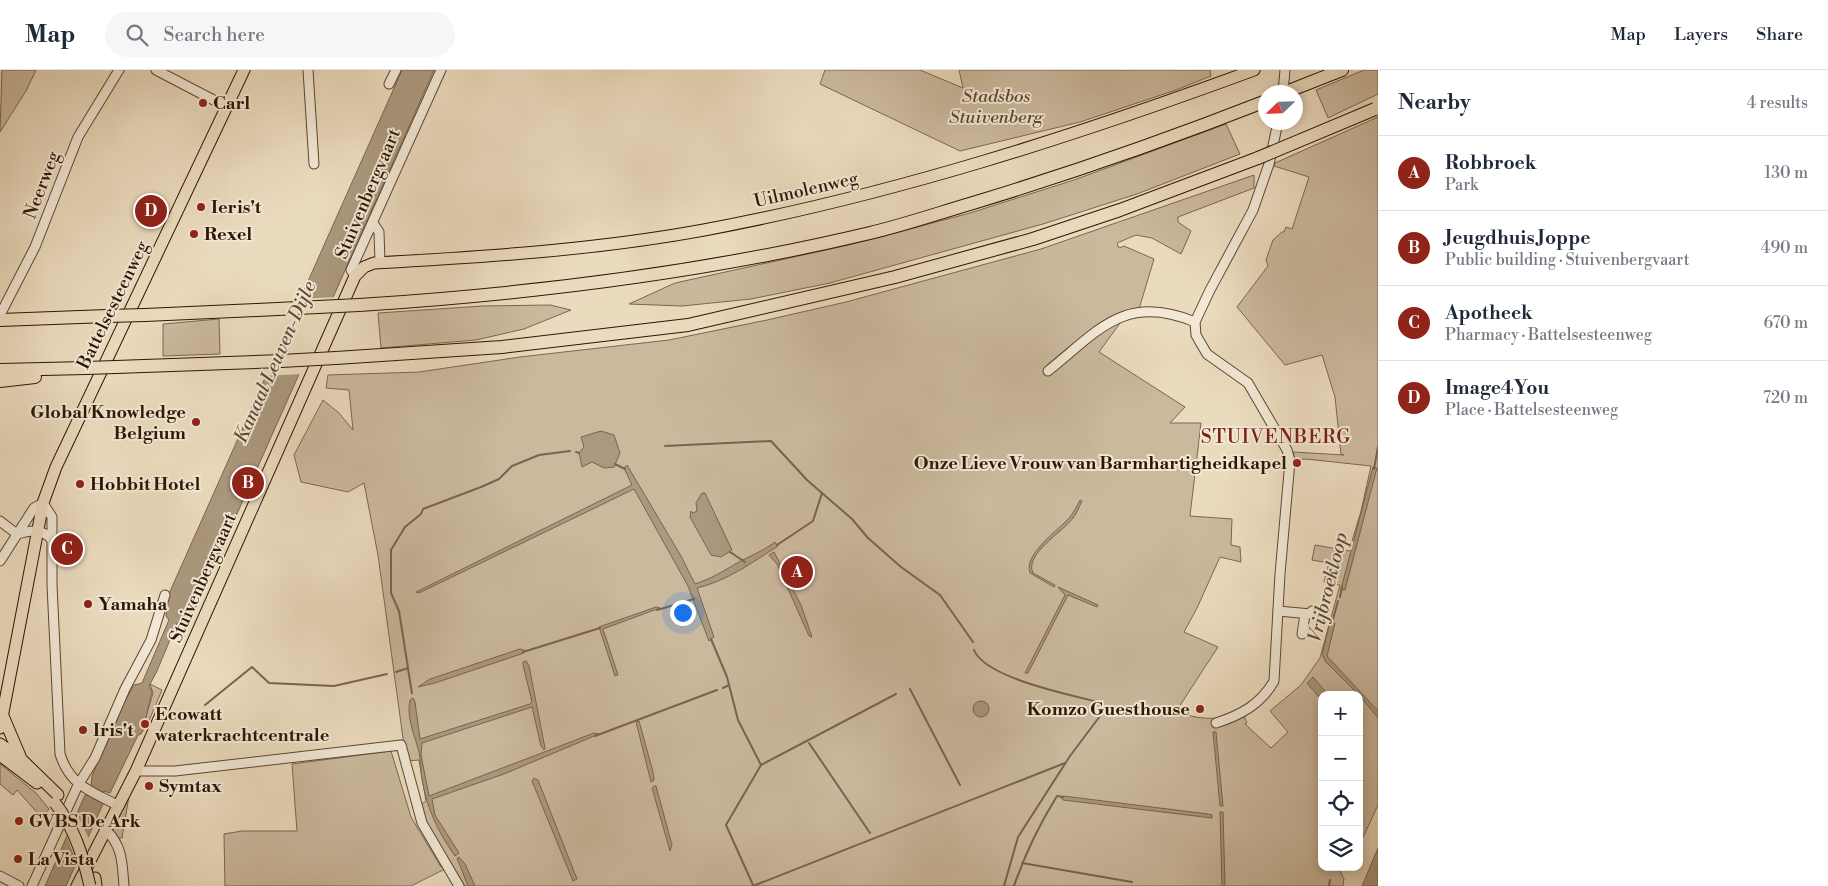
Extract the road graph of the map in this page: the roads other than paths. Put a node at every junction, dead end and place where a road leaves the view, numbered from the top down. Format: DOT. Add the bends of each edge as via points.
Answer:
graph roads {
  1 [pos="119,70"];
  2 [pos="156,70"];
  3 [pos="244,70"];
  4 [pos="308,70"];
  5 [pos="396,70"];
  6 [pos="441,70"];
  7 [pos="1254,70"];
  8 [pos="1285,70"];
  9 [pos="1342,70"];
  10 [pos="389,84"];
  11 [pos="1284,85"];
  12 [pos="1302,85"];
  13 [pos="1258,104"];
  14 [pos="227,107"];
  15 [pos="1377,108"];
  16 [pos="1276,130"];
  17 [pos="314,164"];
  18 [pos="373,223"];
  19 [pos="380,262"];
  20 [pos="355,276"];
  21 [pos="0,315"];
  22 [pos="0,320"];
  23 [pos="1195,322"];
  24 [pos="68,368"];
  25 [pos="0,370"];
  26 [pos="1048,371"];
  27 [pos="0,381"];
  28 [pos="43,503"];
  29 [pos="0,521"];
  30 [pos="38,530"];
  31 [pos="16,534"];
  32 [pos="52,540"];
  33 [pos="0,561"];
  34 [pos="165,594"];
  35 [pos="1278,611"];
  36 [pos="1302,634"];
  37 [pos="2,717"];
  38 [pos="1216,723"];
  39 [pos="0,728"];
  40 [pos="0,744"];
  41 [pos="0,755"];
  42 [pos="20,758"];
  43 [pos="136,771"];
  44 [pos="81,787"];
  45 [pos="56,799"];
  46 [pos="119,806"];
  47 [pos="106,830"];
  48 [pos="0,876"];
  49 [pos="94,883"];
  50 [pos="19,886"];
  51 [pos="32,886"];
  52 [pos="77,886"];
  53 [pos="124,886"];
  54 [pos="459,886"];
  1 -- 21 [label="street, Neerweg" via="78,136 35,247"];
  2 -- 14 [label="street"];
  3 -- 14 [label="main road, Battelsesteenweg"];
  4 -- 17 [label="street"];
  5 -- 10 [label="street"];
  6 -- 18 [label="street, Stuivenbergvaart"];
  7 -- 19 [label="main road, Uilmolenweg" via="1104,124 951,170 778,215 590,247"];
  8 -- 11 [label="street"];
  9 -- 12 [label="highway"];
  13 -- 22 [label="highway, bridge" via="1062,176 871,233 675,273 514,293 359,305"];
  14 -- 28 [label="main road, Battelsesteenweg" via="65,446"];
  15 -- 24 [label="highway, bridge" via="1258,158 1033,239 895,277 688,324 502,347 223,364"];
  16 -- 23 [label="street" via="1269,164 1253,210"];
  18 -- 19 [label="street" via="379,232"];
  18 -- 20 [label="street, Stuivenbergvaart" via="351,270"];
  19 -- 20 [label="main road, Uilmolenweg" via="364,266"];
  20 -- 43 [label="main road, Stuivenbergvaart"];
  23 -- 26 [label="street" via="1165,312 1133,312 1104,326"];
  23 -- 35 [label="street" via="1196,335 1207,354 1248,383 1290,457"];
  24 -- 25 [label="highway"];
  24 -- 27 [label="highway" via="51,376"];
  28 -- 30 [label="main road, Battelsesteenweg"];
  28 -- 31 [label="street" via="34,508"];
  28 -- 32 [label="street" via="52,517"];
  29 -- 31 [label="street"];
  30 -- 31 [label="street"];
  30 -- 32 [label="street"];
  30 -- 37 [label="main road, Battelsesteenweg"];
  31 -- 33 [label="street"];
  32 -- 44 [label="street" via="58,740 68,774"];
  34 -- 44 [label="street" via="151,640 124,689"];
  35 -- 36 [label="street" via="1308,613"];
  35 -- 38 [label="street" via="1274,681 1255,704 1239,715"];
  37 -- 39 [label="main road, Battelsesteenweg"];
  37 -- 42 [label="main road"];
  40 -- 42 [label="main road"];
  41 -- 45 [label="main road"];
  42 -- 45 [label="main road"];
  43 -- 46 [label="main road, Stuivenbergvaart"];
  43 -- 54 [label="street" via="175,771 401,745 422,823"];
  44 -- 46 [label="street"];
  44 -- 51 [label="street"];
  45 -- 49 [label="main road, bridge"];
  45 -- 49 [label="main road" via="78,828"];
  46 -- 47 [label="main road, Stuivenbergvaart"];
  47 -- 52 [label="main road, Stuivenbergvaart"];
  47 -- 53 [label="street" via="119,846"];
  48 -- 50 [label="street"];
}
